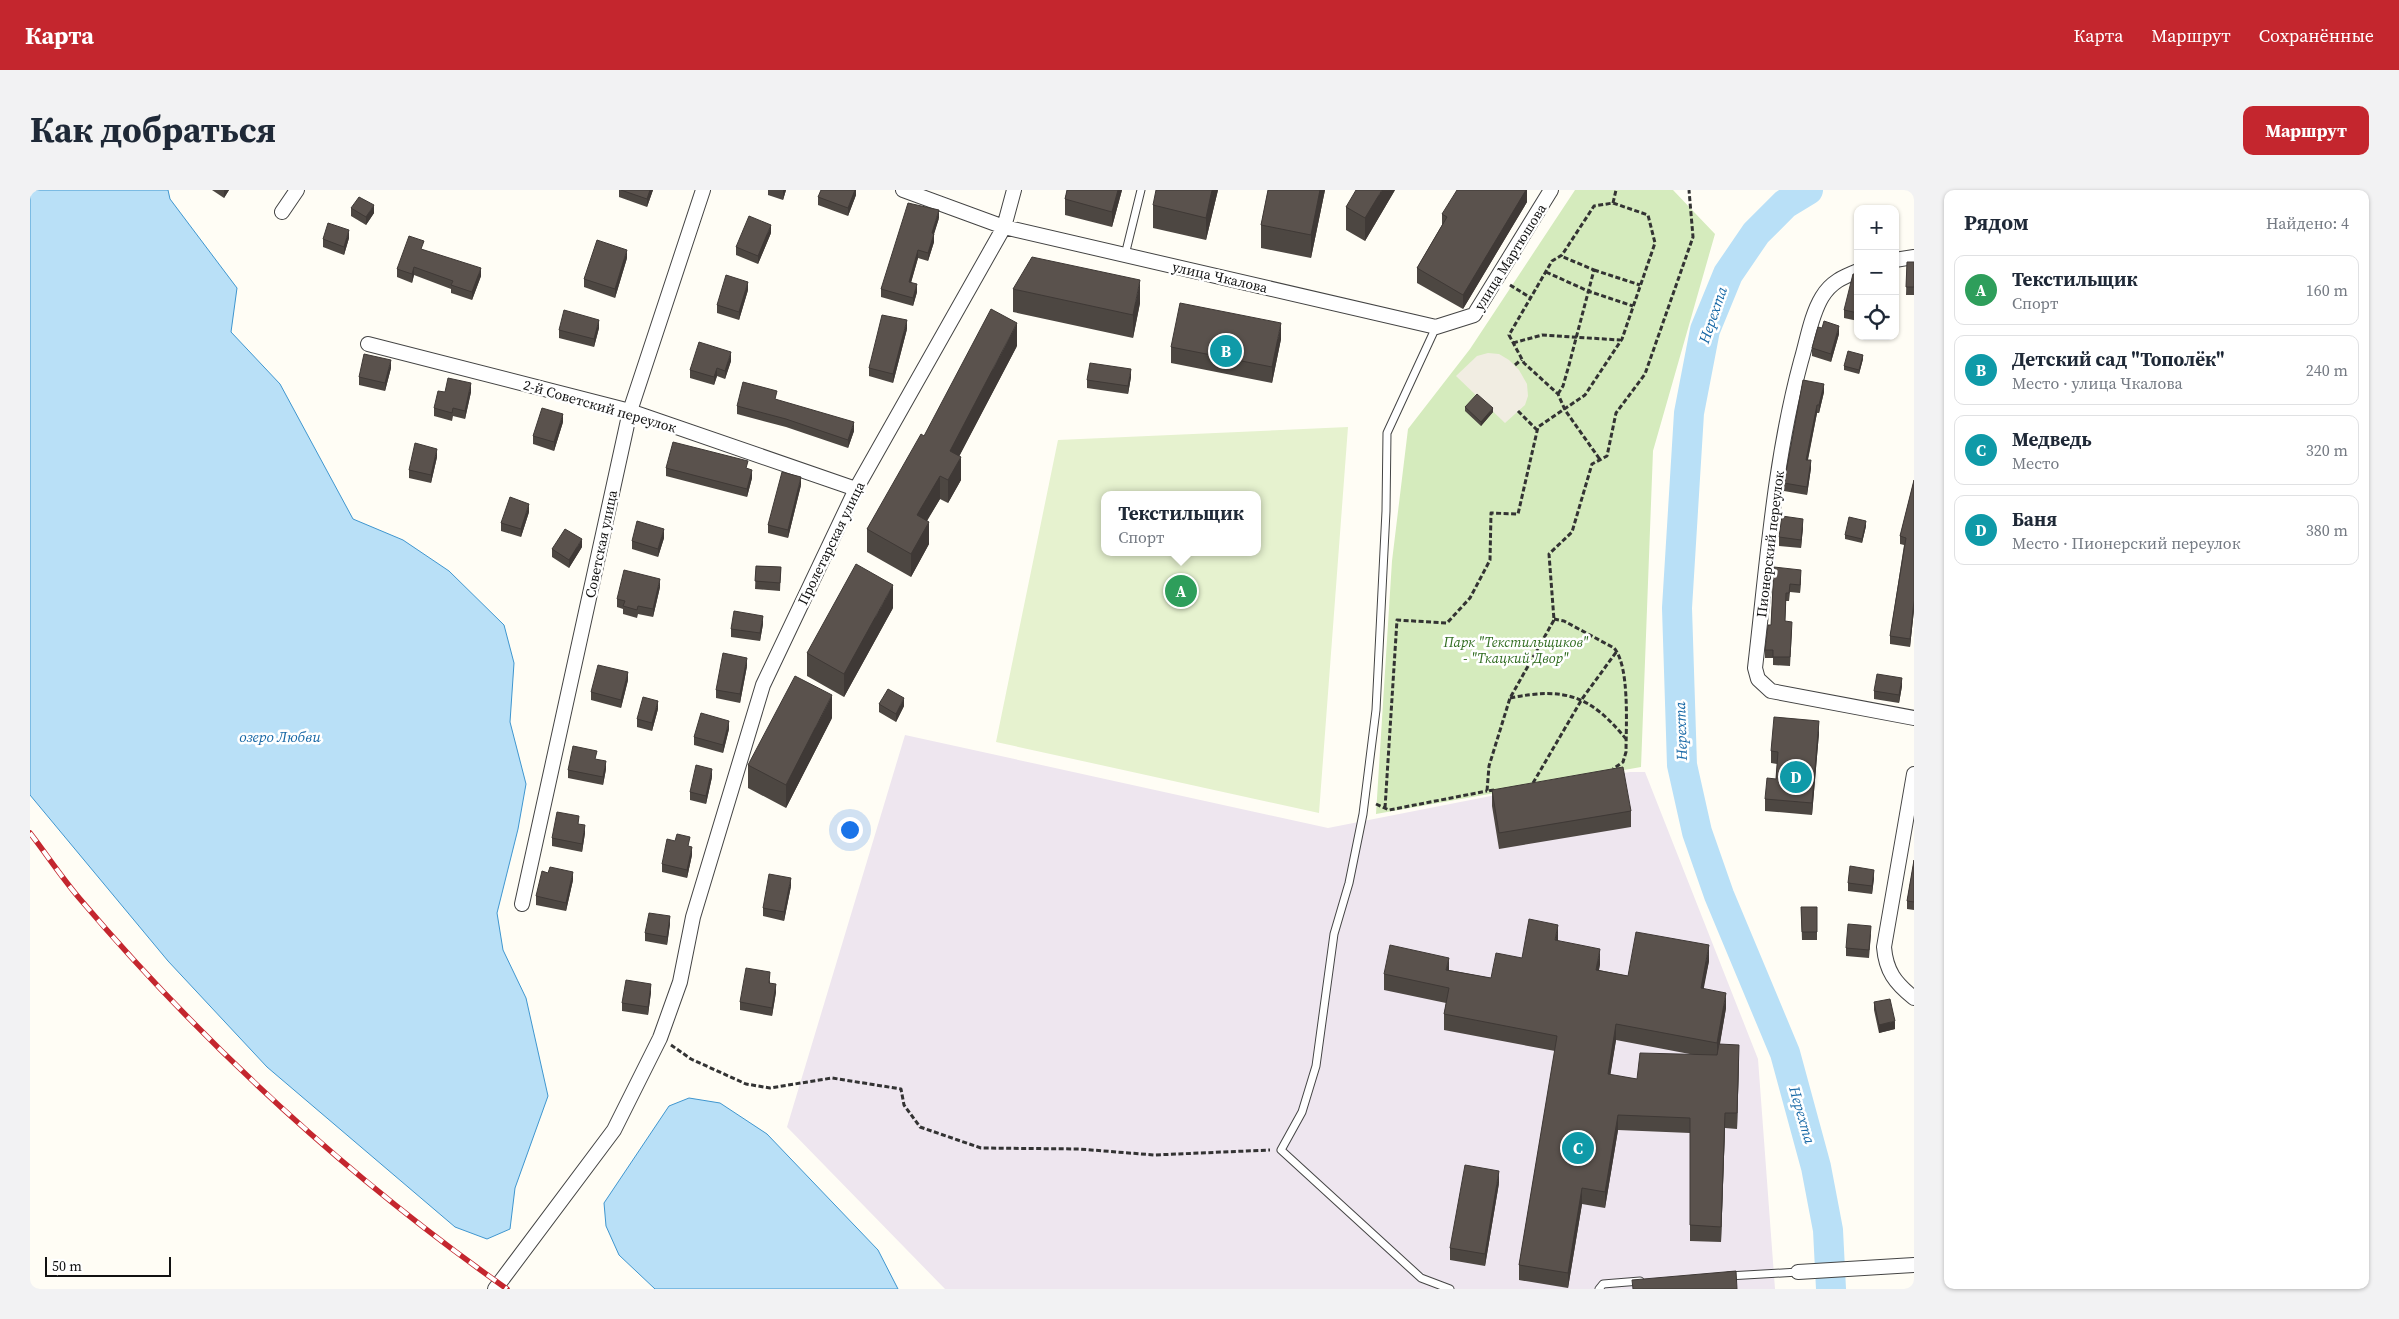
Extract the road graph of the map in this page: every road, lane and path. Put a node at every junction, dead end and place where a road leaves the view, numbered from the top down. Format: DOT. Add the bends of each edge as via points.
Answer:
graph roads {
  1 [pos="297,190"];
  2 [pos="703,190"];
  3 [pos="903,190"];
  4 [pos="1014,190"];
  5 [pos="1141,190"];
  6 [pos="1551,190"];
  7 [pos="1616,190"];
  8 [pos="1689,190"];
  9 [pos="1613,203"];
  10 [pos="282,212"];
  11 [pos="1004,227"];
  12 [pos="1125,255"];
  13 [pos="1561,256"];
  14 [pos="1914,257"];
  15 [pos="1899,259"];
  16 [pos="1594,270"];
  17 [pos="1546,272"];
  18 [pos="1854,272"];
  19 [pos="1498,277"];
  20 [pos="1640,285"];
  21 [pos="1588,290"];
  22 [pos="1530,298"];
  23 [pos="1633,306"];
  24 [pos="1436,327"];
  25 [pos="1576,338"];
  26 [pos="1620,340"];
  27 [pos="1513,343"];
  28 [pos="368,344"];
  29 [pos="1522,359"];
  30 [pos="1515,365"];
  31 [pos="1558,394"];
  32 [pos="1565,410"];
  33 [pos="630,412"];
  34 [pos="1518,412"];
  35 [pos="1537,430"];
  36 [pos="1601,460"];
  37 [pos="856,489"];
  38 [pos="1554,618"];
  39 [pos="1617,651"];
  40 [pos="1510,698"];
  41 [pos="1582,699"];
  42 [pos="1914,718"];
  43 [pos="1626,740"];
  44 [pos="1606,770"];
  45 [pos="1914,774"];
  46 [pos="1542,782"];
  47 [pos="1533,783"];
  48 [pos="1524,785"];
  49 [pos="1496,790"];
  50 [pos="1487,791"];
  51 [pos="1365,800"];
  52 [pos="1385,808"];
  53 [pos="522,904"];
  54 [pos="1914,998"];
  55 [pos="660,1038"];
  56 [pos="1281,1150"];
  57 [pos="1914,1265"];
  58 [pos="1798,1272"];
  59 [pos="1721,1276"];
  60 [pos="1645,1280"];
  61 [pos="495,1289"];
  62 [pos="1450,1289"];
  63 [pos="1599,1289"];
  1 -- 10 [label="street"];
  2 -- 33 [label="street, Советская улица"];
  3 -- 11 [label="street, улица Чкалова"];
  4 -- 11 [label="street, Пролетарская улица"];
  5 -- 12 [label="lane"];
  6 -- 19 [label="street, улица Мартюшова"];
  7 -- 9 [label="path"];
  8 -- 36 [label="path" via="1693,237 1645,374 1616,412 1607,456"];
  9 -- 13 [label="path" via="1594,206"];
  9 -- 20 [label="path" via="1648,216 1655,243"];
  11 -- 12 [label="street, улица Чкалова"];
  11 -- 37 [label="street, Пролетарская улица"];
  12 -- 24 [label="street, улица Чкалова"];
  13 -- 16 [label="path"];
  13 -- 17 [label="path" via="1552,261"];
  14 -- 15 [label="street"];
  16 -- 20 [label="path"];
  16 -- 21 [label="path"];
  17 -- 21 [label="path"];
  17 -- 22 [label="path"];
  18 -- 42 [label="street, Пионерский переулок" via="1836,280 1822,297 1790,402 1755,668 1758,679 1771,691"];
  19 -- 22 [label="path"];
  19 -- 24 [label="street, улица Мартюшова" via="1474,315"];
  20 -- 23 [label="path"];
  21 -- 23 [label="path"];
  21 -- 25 [label="path"];
  22 -- 27 [label="path" via="1508,335"];
  23 -- 26 [label="path"];
  24 -- 51 [label="lane" via="1387,433 1376,710"];
  25 -- 26 [label="path"];
  25 -- 27 [label="path" via="1542,335"];
  25 -- 31 [label="path"];
  26 -- 32 [label="path" via="1585,395"];
  27 -- 29 [label="path"];
  28 -- 33 [label="street, 2-й Советский переулок"];
  29 -- 30 [label="path"];
  29 -- 31 [label="path"];
  31 -- 32 [label="path"];
  32 -- 35 [label="path"];
  32 -- 36 [label="path"];
  33 -- 37 [label="street, 2-й Советский переулок"];
  33 -- 53 [label="street, Советская улица"];
  34 -- 35 [label="path"];
  35 -- 52 [label="path" via="1518,514 1491,513 1490,560 1470,598 1447,623 1397,620"];
  36 -- 38 [label="path" via="1592,464 1572,532 1549,554"];
  37 -- 55 [label="street, Пролетарская улица" via="763,684 694,917 680,982"];
  38 -- 39 [label="path"];
  38 -- 40 [label="path"];
  39 -- 41 [label="path"];
  39 -- 43 [label="path" via="1624,678"];
  40 -- 41 [label="path" via="1547,692"];
  40 -- 50 [label="path" via="1489,766"];
  41 -- 43 [label="path" via="1617,728"];
  41 -- 47 [label="path"];
  43 -- 44 [label="path" via="1623,762 1616,769"];
  45 -- 54 [label="street" via="1884,947 1886,964 1894,981"];
  46 -- 47 [label="path"];
  47 -- 48 [label="path"];
  49 -- 50 [label="path"];
  50 -- 52 [label="path" via="1389,810"];
  51 -- 52 [label="path"];
  51 -- 56 [label="lane" via="1350,883 1334,934 1316,1066 1302,1112"];
  55 -- 56 [label="path" via="692,1059 746,1084 770,1088 832,1078 901,1090 904,1105 920,1127 981,1148 1079,1149 1154,1155"];
  55 -- 61 [label="street, Пролетарская улица" via="614,1130"];
  56 -- 62 [label="lane" via="1421,1278"];
  57 -- 58 [label="street"];
  58 -- 59 [label="lane"];
  60 -- 63 [label="lane" via="1603,1284"];
}
